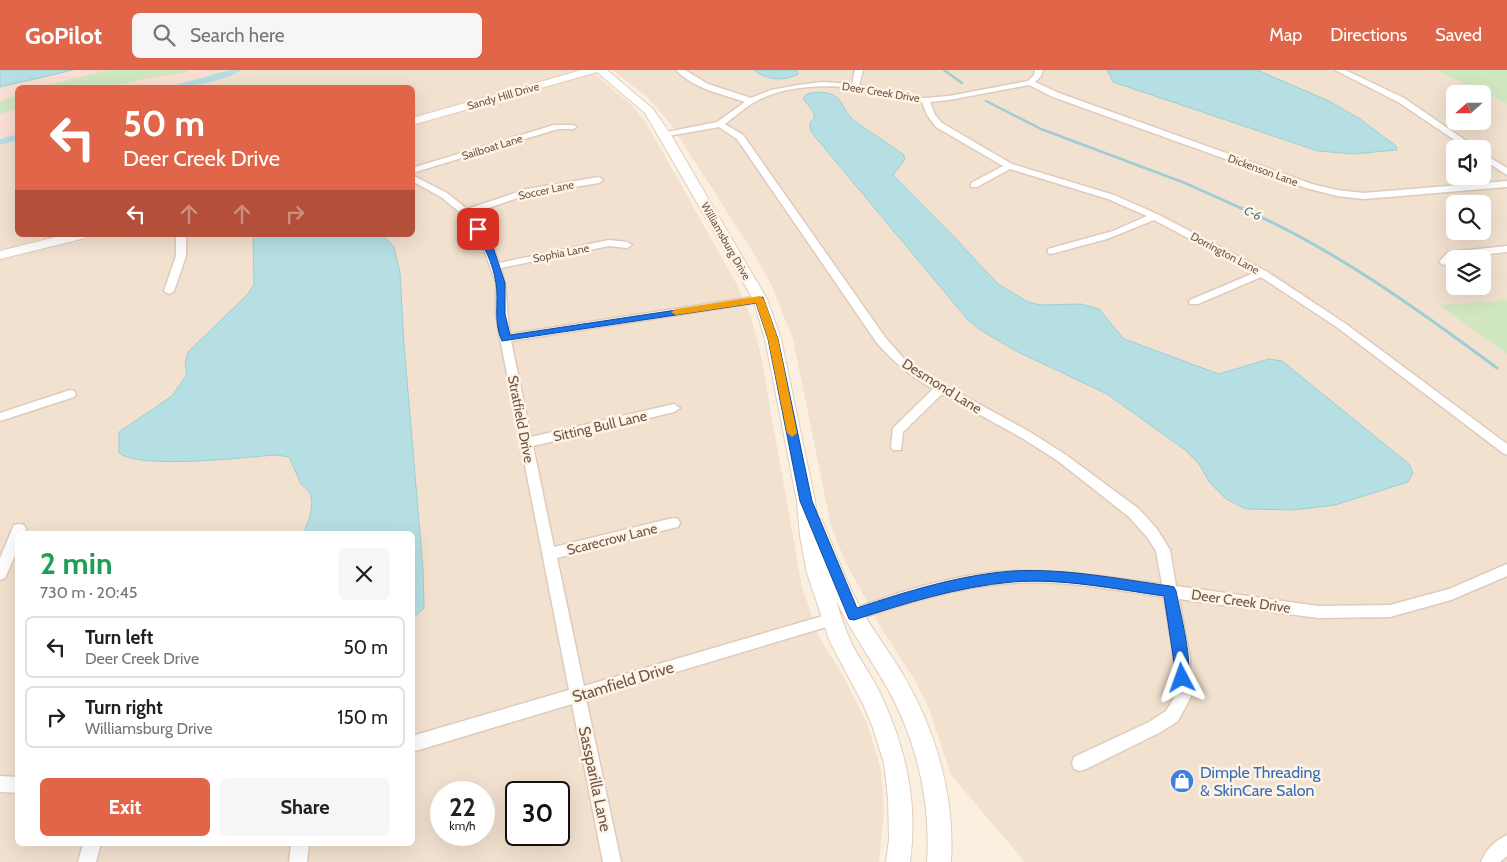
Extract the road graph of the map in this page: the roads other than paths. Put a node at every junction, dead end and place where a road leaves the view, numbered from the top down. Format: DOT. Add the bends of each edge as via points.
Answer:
graph roads {
  1 [pos="593,70"];
  2 [pos="601,70"];
  3 [pos="680,70"];
  4 [pos="859,70"];
  5 [pos="1039,70"];
  6 [pos="1339,70"];
  7 [pos="1030,83"];
  8 [pos="855,86"];
  9 [pos="925,100"];
  10 [pos="752,101"];
  11 [pos="415,121"];
  12 [pos="720,124"];
  13 [pos="573,126"];
  14 [pos="665,135"];
  15 [pos="1461,140"];
  16 [pos="1491,161"];
  17 [pos="1009,166"];
  18 [pos="415,170"];
  19 [pos="1507,172"];
  20 [pos="415,178"];
  21 [pos="599,180"];
  22 [pos="1507,184"];
  23 [pos="974,185"];
  24 [pos="466,213"];
  25 [pos="1154,216"];
  26 [pos="72,237"];
  27 [pos="182,237"];
  28 [pos="627,245"];
  29 [pos="1507,249"];
  30 [pos="1051,251"];
  31 [pos="0,254"];
  32 [pos="1444,262"];
  33 [pos="496,266"];
  34 [pos="1262,273"];
  35 [pos="169,291"];
  36 [pos="760,299"];
  37 [pos="1194,302"];
  38 [pos="506,338"];
  39 [pos="940,389"];
  40 [pos="70,394"];
  41 [pos="674,408"];
  42 [pos="0,417"];
  43 [pos="526,443"];
  44 [pos="897,447"];
  45 [pos="1507,450"];
  46 [pos="673,523"];
  47 [pos="15,538"];
  48 [pos="550,554"];
  49 [pos="1507,570"];
  50 [pos="0,574"];
  51 [pos="1170,591"];
  52 [pos="843,617"];
  53 [pos="577,695"];
  54 [pos="415,743"];
  55 [pos="1080,764"];
  56 [pos="0,784"];
  57 [pos="15,785"];
  58 [pos="1507,844"];
  59 [pos="91,846"];
  60 [pos="300,846"];
  61 [pos="87,862"];
  62 [pos="298,862"];
  63 [pos="612,862"];
  64 [pos="898,862"];
  65 [pos="939,862"];
  66 [pos="1490,862"];
  1 -- 11 [label="street, Sandy Hill Drive"];
  2 -- 14 [label="street, Williamsburg Drive" via="649,111"];
  3 -- 10 [label="street" via="690,79"];
  4 -- 8 [label="street"];
  5 -- 7 [label="street"];
  6 -- 15 [label="street" via="1401,100"];
  7 -- 9 [label="street, Deer Creek Drive"];
  7 -- 22 [label="street, Dickenson Lane" via="1309,186 1337,193 1364,196"];
  8 -- 9 [label="street, Deer Creek Drive" via="910,100"];
  8 -- 10 [label="street, Deer Creek Drive" via="823,84 798,87"];
  9 -- 17 [label="street, Dorrington Lane" via="939,125"];
  10 -- 12 [label="street, Deer Creek Drive"];
  12 -- 14 [label="street, Deer Creek Drive"];
  12 -- 39 [label="street, Desmond Lane" via="740,137 881,340 900,362"];
  13 -- 18 [label="street, Sailboat Lane" via="557,127"];
  14 -- 36 [label="street, Williamsburg Drive"];
  16 -- 19 [label="street"];
  17 -- 23 [label="street"];
  17 -- 25 [label="street, Dorrington Lane" via="1111,197"];
  20 -- 24 [label="street, Stratfield Drive"];
  21 -- 24 [label="street, Soccer Lane" via="527,192"];
  24 -- 33 [label="street, Stratfield Drive" via="488,244"];
  25 -- 30 [label="street" via="1108,237"];
  25 -- 34 [label="street, Dorrington Lane"];
  26 -- 31 [label="street"];
  27 -- 35 [label="street" via="180,255"];
  28 -- 33 [label="street, Sophia Lane" via="609,243"];
  29 -- 32 [label="street" via="1450,255"];
  33 -- 38 [label="street, Stratfield Drive" via="501,283 501,314"];
  34 -- 37 [label="street"];
  34 -- 45 [label="street, Dorrington Lane" via="1342,326"];
  36 -- 38 [label="street"];
  36 -- 52 [label="street, Williamsburg Drive" via="773,339 817,573"];
  38 -- 43 [label="street, Stratfield Drive"];
  39 -- 44 [label="street" via="897,431"];
  39 -- 51 [label="street, Desmond Lane" via="1062,458 1134,513 1152,532 1162,550"];
  40 -- 42 [label="street"];
  41 -- 43 [label="street, Sitting Bull Lane"];
  43 -- 48 [label="street, Stratfield Drive"];
  46 -- 48 [label="street, Scarecrow Lane"];
  47 -- 50 [label="street"];
  48 -- 53 [label="street, Stratfield Drive"];
  49 -- 51 [label="street, Deer Creek Drive" via="1451,594 1390,610 1318,612"];
  51 -- 52 [label="street, Deer Creek Drive" via="1072,578 1014,577 917,593"];
  51 -- 55 [label="street, Desmond Lane" via="1182,658 1183,697 1172,716"];
  52 -- 53 [label="street, Stamfield Drive"];
  52 -- 64 [label="street" via="840,642 874,706 895,762 900,798"];
  52 -- 65 [label="street" via="899,689 915,724 930,764 938,806"];
  53 -- 54 [label="street, Stamfield Drive"];
  53 -- 63 [label="street, Sassparilla Lane"];
  56 -- 57 [label="street"];
  58 -- 66 [label="street"];
  59 -- 61 [label="street"];
  60 -- 62 [label="street"];
}
